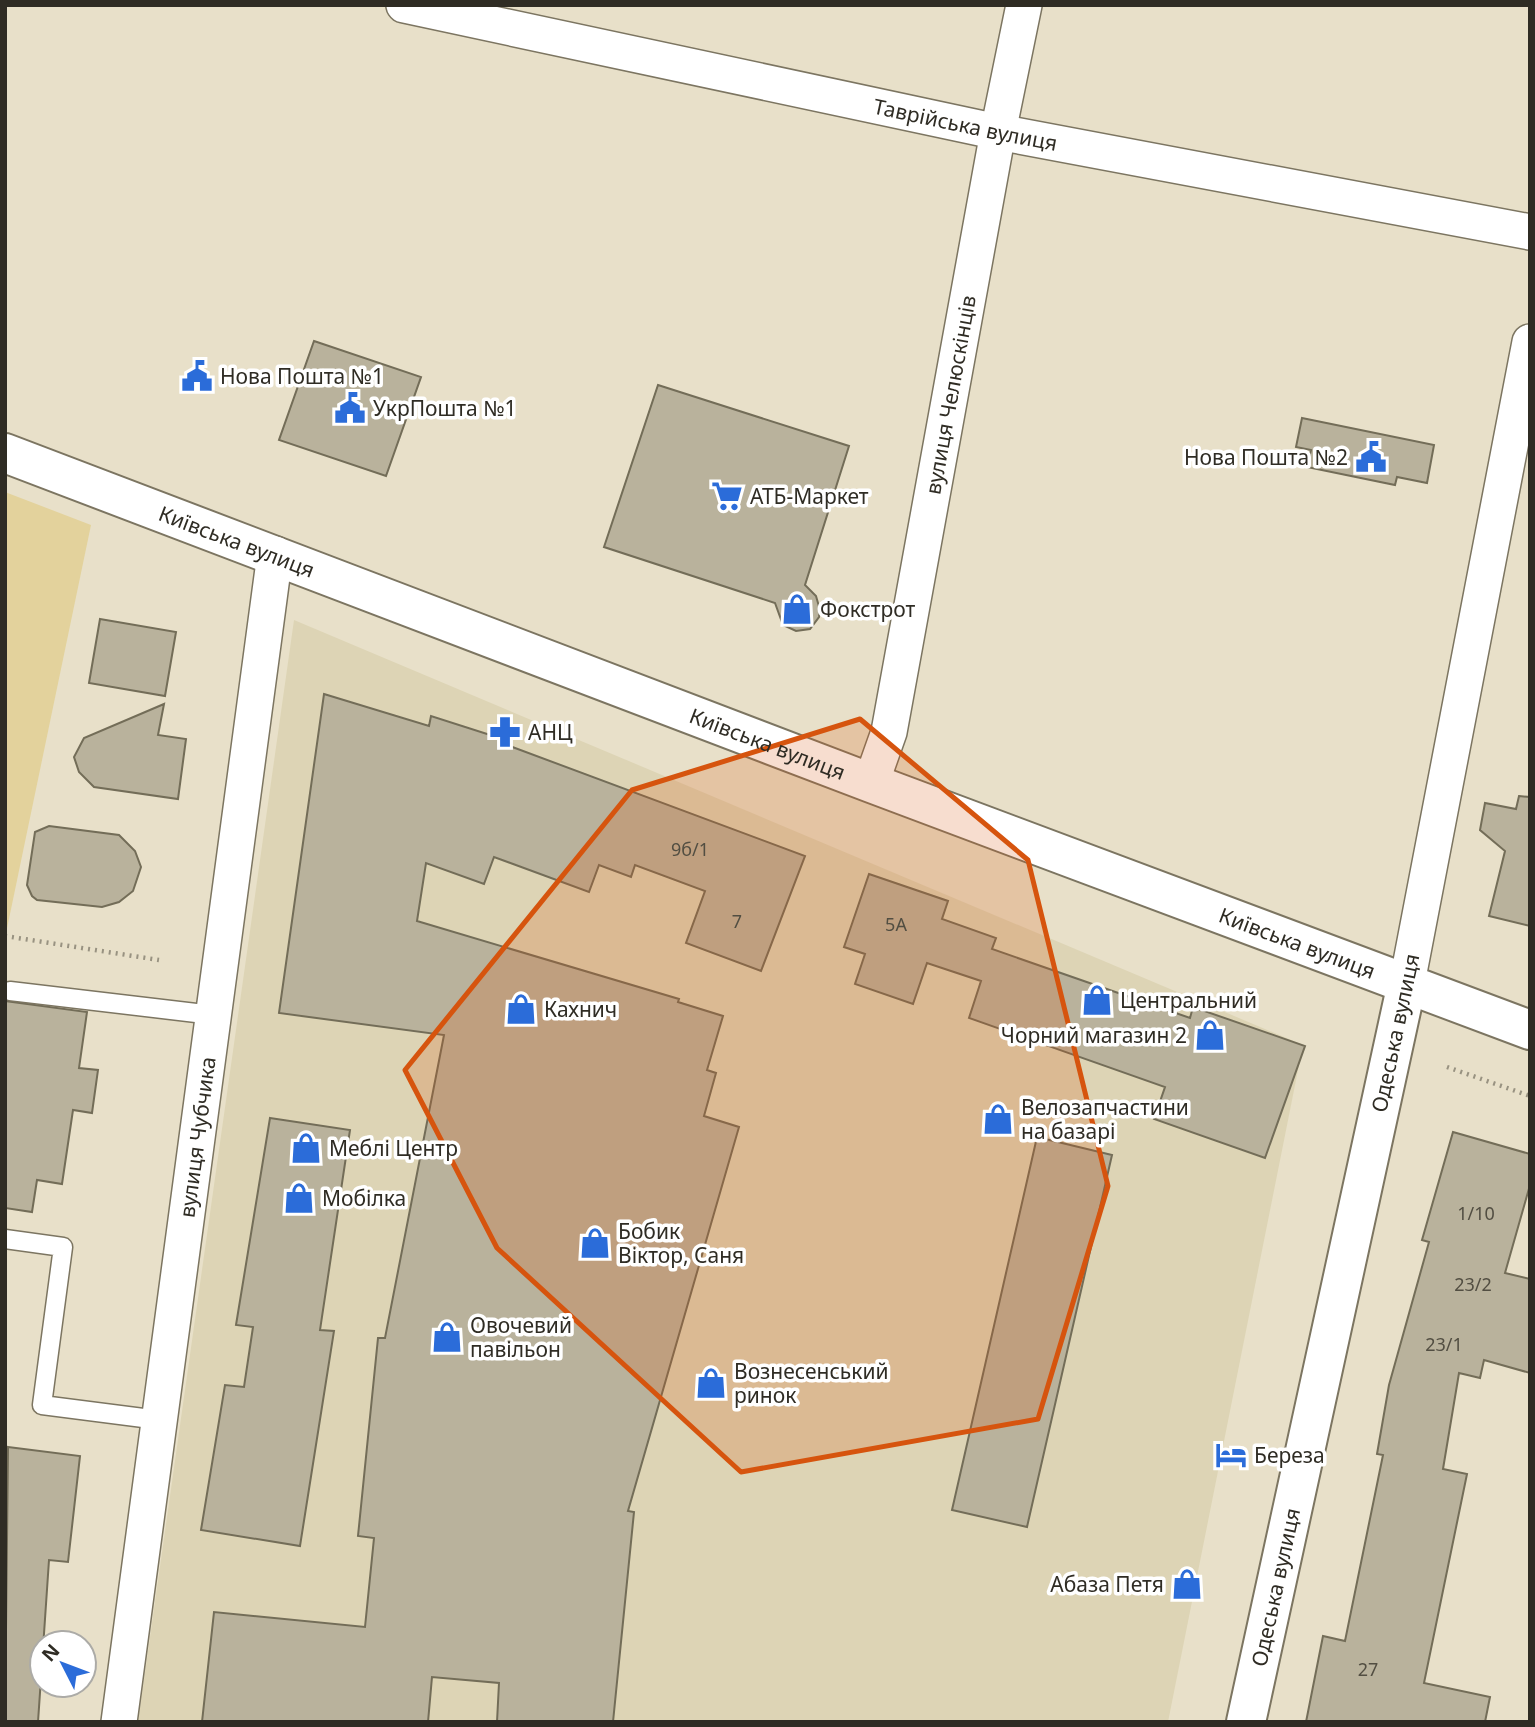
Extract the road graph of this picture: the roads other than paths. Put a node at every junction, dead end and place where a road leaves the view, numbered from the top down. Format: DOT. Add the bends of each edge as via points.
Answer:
graph roads {
  1 [pos="404,5"];
  2 [pos="1024,5"];
  3 [pos="998,132"];
  4 [pos="1530,232"];
  5 [pos="1530,342"];
  6 [pos="5,453"];
  7 [pos="275,554"];
  8 [pos="871,783"];
  9 [pos="1407,983"];
  10 [pos="10,991"];
  11 [pos="213,1015"];
  12 [pos="1530,1030"];
  13 [pos="5,1239"];
  14 [pos="159,1420"];
  15 [pos="119,1722"];
  16 [pos="1246,1722"];
  1 -- 3 [label="street, Таврійська вулиця"];
  2 -- 3 [label="street, вулиця Челюскінців"];
  3 -- 4 [label="street, Таврійська вулиця"];
  3 -- 8 [label="street, вулиця Челюскінців" via="889,732"];
  5 -- 9 [label="street, Одеська вулиця"];
  6 -- 7 [label="main road, Київська вулиця"];
  7 -- 8 [label="main road, Київська вулиця"];
  7 -- 11 [label="street, вулиця Чубчика"];
  8 -- 9 [label="main road, Київська вулиця"];
  9 -- 12 [label="main road, Київська вулиця"];
  9 -- 16 [label="main road, Одеська вулиця"];
  10 -- 11 [label="lane"];
  11 -- 14 [label="street, вулиця Чубчика"];
  13 -- 14 [label="lane" via="63,1247 42,1405"];
  14 -- 15 [label="street, вулиця Чубчика"];
}
